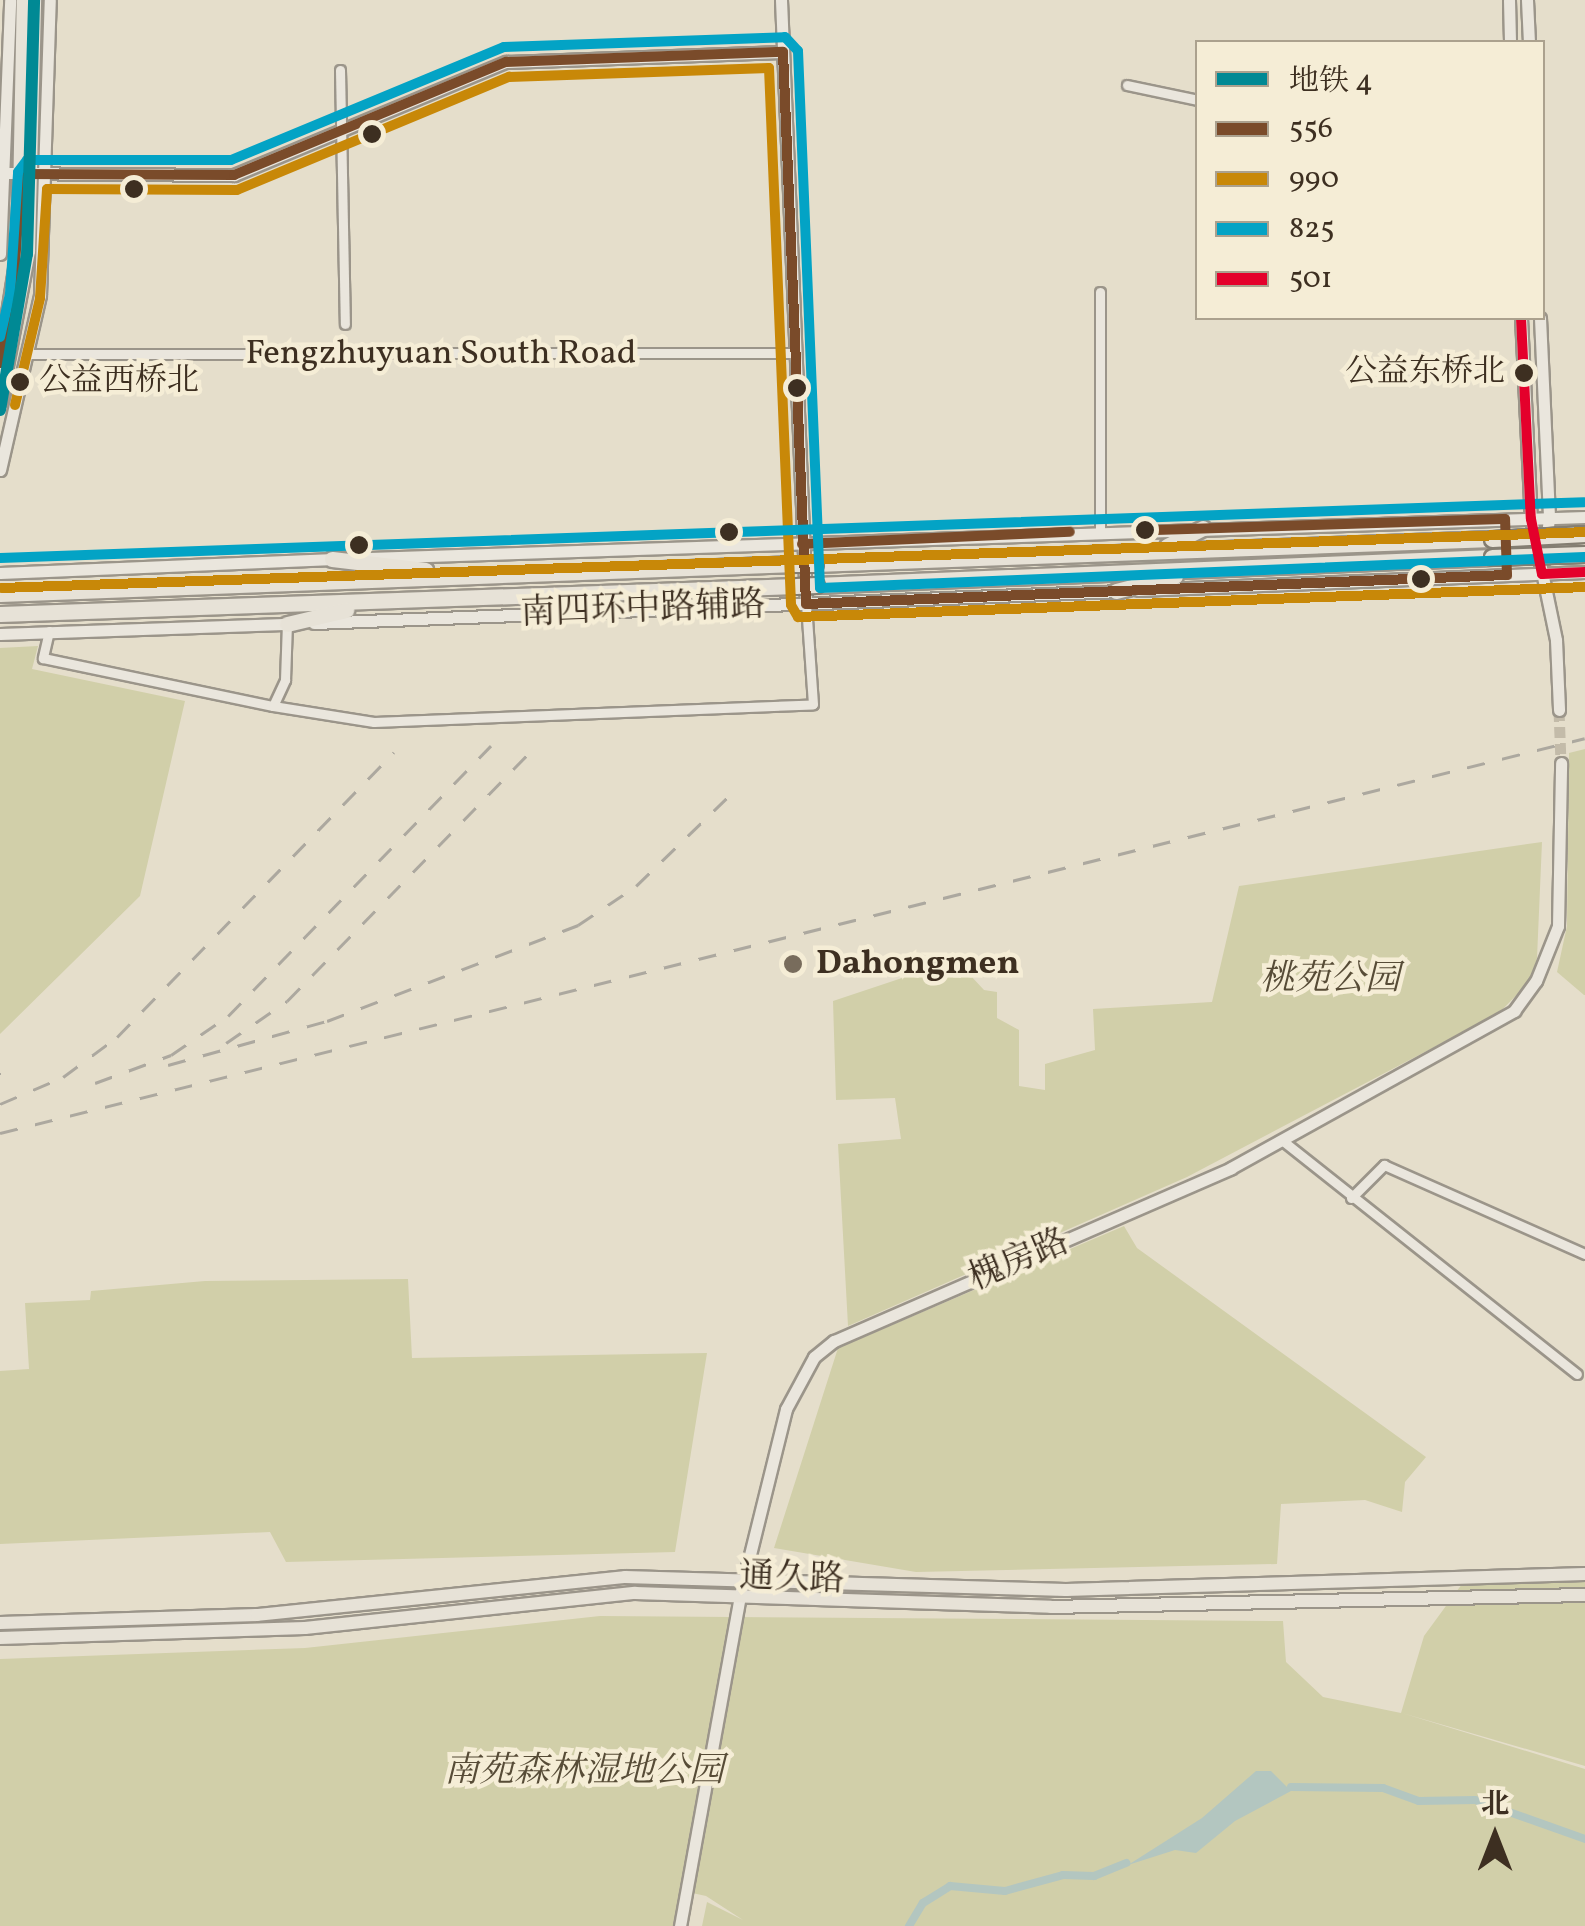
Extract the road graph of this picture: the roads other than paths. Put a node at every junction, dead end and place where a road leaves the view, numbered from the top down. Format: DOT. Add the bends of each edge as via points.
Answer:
graph roads {
  1 [pos="10,0"];
  2 [pos="23,0"];
  3 [pos="35,0"];
  4 [pos="50,0"];
  5 [pos="781,0"];
  6 [pos="1509,0"];
  7 [pos="1528,0"];
  8 [pos="1510,40"];
  9 [pos="1529,40"];
  10 [pos="783,52"];
  11 [pos="340,70"];
  12 [pos="1127,85"];
  13 [pos="1195,99"];
  14 [pos="340,132"];
  15 [pos="2,174"];
  16 [pos="33,174"];
  17 [pos="0,254"];
  18 [pos="1100,292"];
  19 [pos="1521,320"];
  20 [pos="1540,320"];
  21 [pos="345,324"];
  22 [pos="792,353"];
  23 [pos="31,354"];
  24 [pos="0,363"];
  25 [pos="0,402"];
  26 [pos="0,470"];
  27 [pos="1585,516"];
  28 [pos="1531,518"];
  29 [pos="1549,518"];
  30 [pos="1505,519"];
  31 [pos="1204,528"];
  32 [pos="1100,531"];
  33 [pos="1585,534"];
  34 [pos="802,544"];
  35 [pos="1163,548"];
  36 [pos="1585,554"];
  37 [pos="332,560"];
  38 [pos="1204,568"];
  39 [pos="1585,572"];
  40 [pos="0,573"];
  41 [pos="1542,574"];
  42 [pos="1507,575"];
  43 [pos="474,576"];
  44 [pos="1116,591"];
  45 [pos="0,594"];
  46 [pos="382,601"];
  47 [pos="806,604"];
  48 [pos="0,614"];
  49 [pos="287,624"];
  50 [pos="49,631"];
  51 [pos="0,634"];
  52 [pos="273,706"];
  53 [pos="1560,710"];
  54 [pos="1561,763"];
  55 [pos="1283,1141"];
  56 [pos="1351,1198"];
  57 [pos="1585,1254"];
  58 [pos="1577,1374"];
  59 [pos="1585,1574"];
  60 [pos="744,1577"];
  61 [pos="740,1595"];
  62 [pos="1585,1595"];
  63 [pos="0,1623"];
  64 [pos="0,1638"];
  65 [pos="680,1926"];
  1 -- 15 [label="main road"];
  2 -- 16 [label="main road"];
  3 -- 16 [label="main road"];
  4 -- 16 [label="main road"];
  5 -- 10 [label="main road"];
  6 -- 8 [label="main road"];
  7 -- 9 [label="main road"];
  10 -- 14 [label="main road" via="506,62"];
  10 -- 22 [label="main road"];
  11 -- 14 [label="street"];
  12 -- 13 [label="street"];
  14 -- 16 [label="main road" via="234,175"];
  14 -- 21 [label="street"];
  15 -- 16 [label="main road"];
  15 -- 17 [label="main road"];
  16 -- 23 [label="main road"];
  16 -- 24 [label="main road"];
  16 -- 25 [label="main road" via="25,296"];
  18 -- 32 [label="street"];
  19 -- 28 [label="main road"];
  20 -- 29 [label="main road"];
  22 -- 23 [label="street, Fengzhuyuan South Road"];
  22 -- 34 [label="main road"];
  23 -- 26 [label="main road"];
  27 -- 29 [label="main road, 南四环中路辅路"];
  28 -- 29 [label="main road, 南四环中路辅路"];
  28 -- 30 [label="main road, 南四环中路辅路"];
  28 -- 41 [label="main road"];
  29 -- 41 [label="main road"];
  30 -- 31 [label="main road, 南四环中路辅路"];
  30 -- 42 [label="main road"];
  31 -- 32 [label="main road, 南四环中路辅路"];
  31 -- 35 [label="highway"];
  32 -- 34 [label="main road, 南四环中路辅路"];
  33 -- 35 [label="highway, bridge"];
  34 -- 37 [label="main road, 南四环中路辅路"];
  34 -- 47 [label="main road"];
  35 -- 43 [label="highway, bridge"];
  36 -- 38 [label="highway, bridge"];
  37 -- 40 [label="main road, 南四环中路辅路"];
  37 -- 43 [label="highway"];
  38 -- 44 [label="highway"];
  38 -- 46 [label="highway, bridge"];
  39 -- 41 [label="main road, 南四环中路辅路"];
  41 -- 42 [label="main road, 南四环中路辅路"];
  41 -- 53 [label="main road" via="1556,640"];
  42 -- 44 [label="main road, 南四环中路辅路"];
  43 -- 45 [label="highway"];
  44 -- 47 [label="main road, 南四环中路辅路"];
  46 -- 48 [label="highway"];
  46 -- 49 [label="highway"];
  47 -- 49 [label="main road, 南四环中路辅路"];
  47 -- 52 [label="street" via="813,704 374,722"];
  49 -- 50 [label="main road, 南四环中路辅路"];
  49 -- 52 [label="street" via="285,680"];
  50 -- 51 [label="main road, 南四环中路辅路"];
  50 -- 52 [label="street" via="43,658"];
  54 -- 55 [label="main road, 槐房路" via="1558,926 1522,1003"];
  55 -- 56 [label="street"];
  55 -- 60 [label="main road, 槐房路" via="1178,1194 834,1340 814,1357 786,1409"];
  56 -- 57 [label="street" via="1384,1165"];
  56 -- 58 [label="street"];
  59 -- 60 [label="main road, 通久路" via="1080,1590"];
  60 -- 61 [label="main road, 槐房路"];
  60 -- 63 [label="main road, 通久路" via="625,1576 257,1615"];
  61 -- 62 [label="main road, 通久路" via="1051,1607"];
  61 -- 64 [label="main road, 通久路" via="635,1593 289,1629"];
  61 -- 65 [label="main road, 槐房路"];
}
